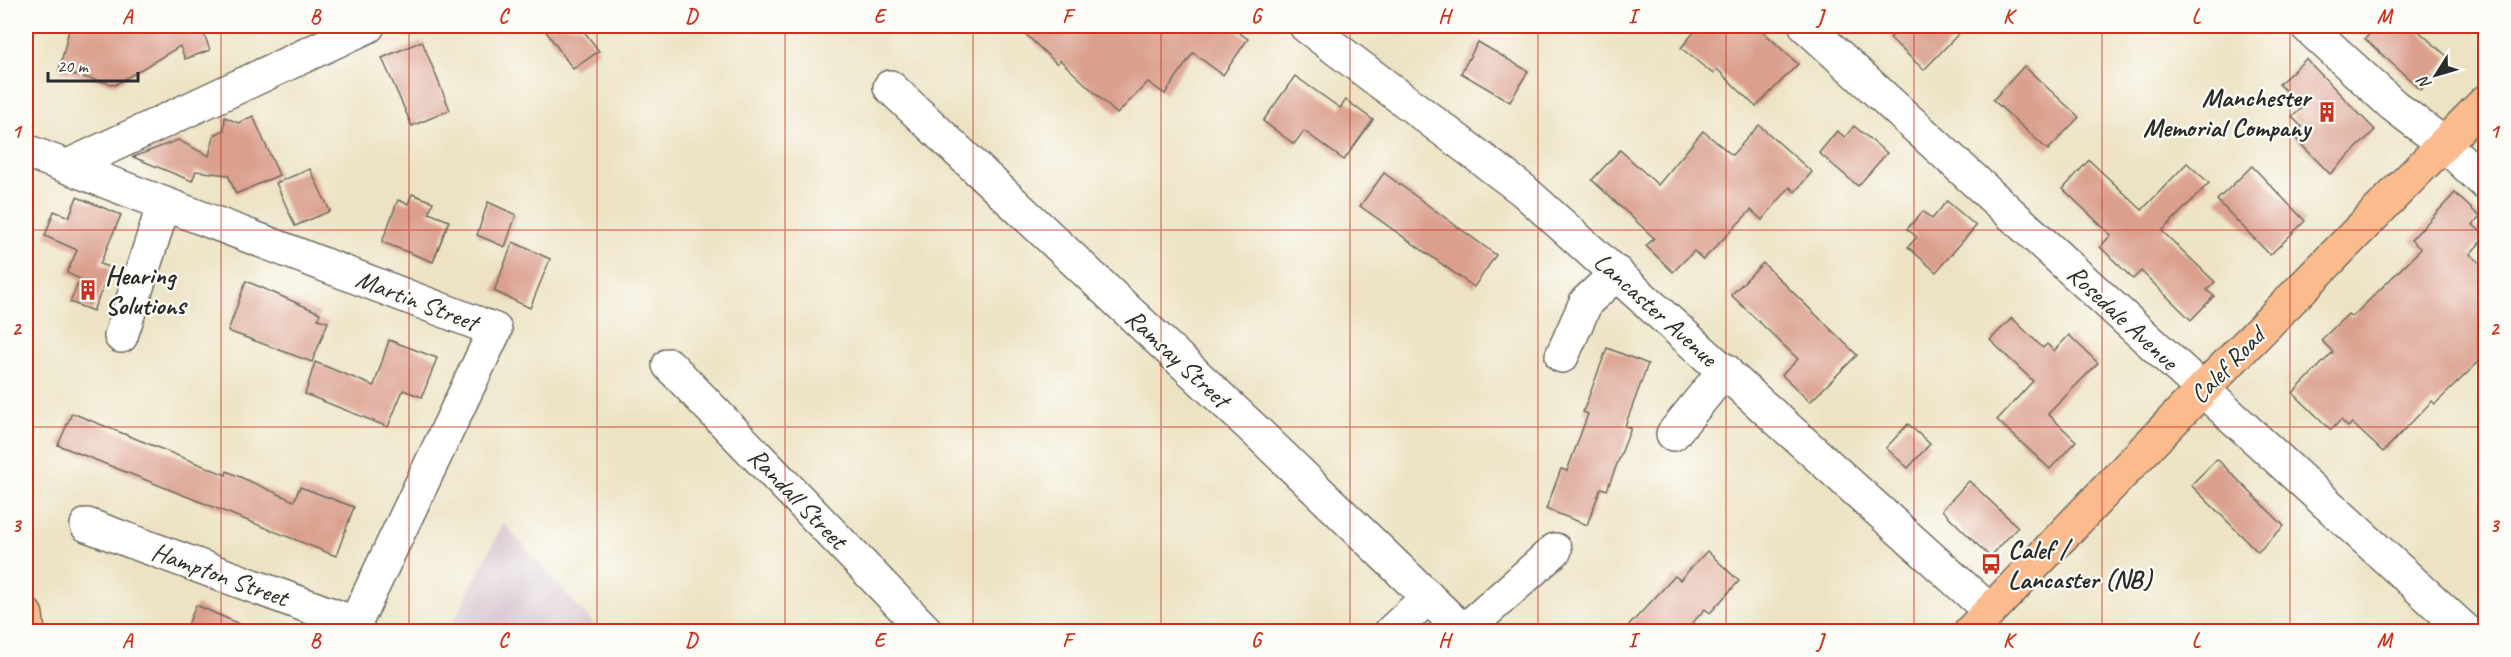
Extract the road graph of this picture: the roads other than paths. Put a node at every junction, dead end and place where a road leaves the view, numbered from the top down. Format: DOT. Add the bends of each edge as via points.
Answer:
graph roads {
  1 [pos="368,26"];
  2 [pos="1306,26"];
  3 [pos="1806,26"];
  4 [pos="2307,26"];
  5 [pos="890,87"];
  6 [pos="2486,101"];
  7 [pos="2444,144"];
  8 [pos="26,151"];
  9 [pos="68,166"];
  10 [pos="2486,184"];
  11 [pos="164,204"];
  12 [pos="1617,273"];
  13 [pos="121,336"];
  14 [pos="1562,356"];
  15 [pos="669,365"];
  16 [pos="1725,370"];
  17 [pos="2202,390"];
  18 [pos="1673,434"];
  19 [pos="87,525"];
  20 [pos="1555,550"];
  21 [pos="1428,597"];
  22 [pos="26,615"];
  23 [pos="1981,625"];
  24 [pos="353,627"];
  25 [pos="1464,631"];
  26 [pos="28,632"];
  27 [pos="927,632"];
  28 [pos="1390,632"];
  29 [pos="2467,632"];
  1 -- 9 [label="street"];
  2 -- 12 [label="street, Lancaster Avenue" via="1523,190"];
  3 -- 17 [label="street, Rosedale Avenue"];
  4 -- 7 [label="street" via="2393,105"];
  5 -- 21 [label="street, Ramsay Street"];
  6 -- 7 [label="main road, Calef Road"];
  7 -- 10 [label="street"];
  7 -- 17 [label="main road, Calef Road"];
  8 -- 9 [label="street, Martin Street"];
  9 -- 11 [label="street, Martin Street"];
  11 -- 13 [label="street"];
  11 -- 24 [label="street, Martin Street" via="495,330"];
  12 -- 14 [label="street" via="1586,302"];
  12 -- 16 [label="street, Lancaster Avenue"];
  15 -- 27 [label="street, Randall Street"];
  16 -- 18 [label="street"];
  16 -- 23 [label="street, Lancaster Avenue"];
  17 -- 23 [label="main road, Calef Road"];
  17 -- 29 [label="street, Rosedale Avenue"];
  19 -- 24 [label="street, Hampton Street"];
  20 -- 25 [label="street"];
  21 -- 25 [label="street, Ramsay Street"];
  21 -- 28 [label="street"];
  22 -- 26 [label="main road"];
}
